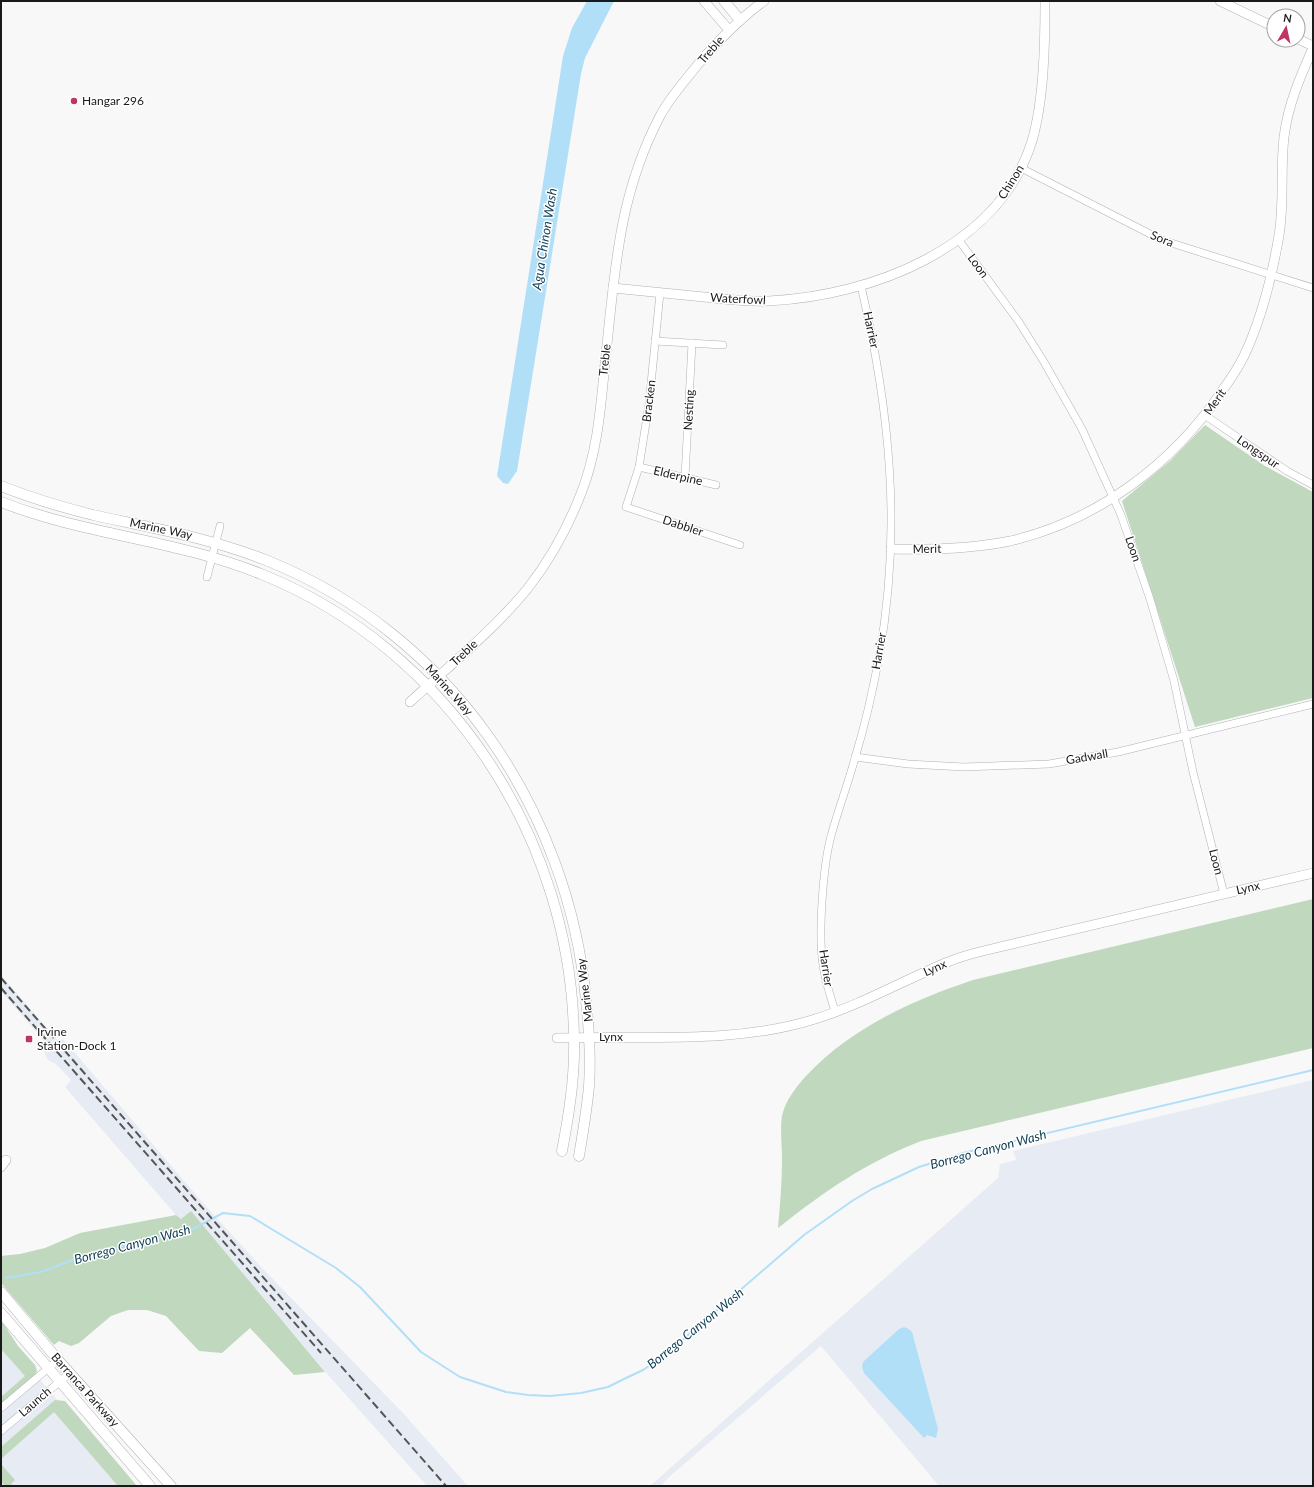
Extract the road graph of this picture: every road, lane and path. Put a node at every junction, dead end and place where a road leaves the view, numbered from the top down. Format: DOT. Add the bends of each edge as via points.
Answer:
graph roads {
  1 [pos="704,1"];
  2 [pos="724,1"];
  3 [pos="764,1"];
  4 [pos="1045,1"];
  5 [pos="1220,1"];
  6 [pos="740,20"];
  7 [pos="1266,23"];
  8 [pos="729,30"];
  9 [pos="1313,47"];
  10 [pos="1021,168"];
  11 [pos="958,239"];
  12 [pos="1271,275"];
  13 [pos="861,286"];
  14 [pos="613,288"];
  15 [pos="1313,288"];
  16 [pos="660,293"];
  17 [pos="655,341"];
  18 [pos="692,344"];
  19 [pos="724,345"];
  20 [pos="1206,416"];
  21 [pos="639,467"];
  22 [pos="685,477"];
  23 [pos="716,485"];
  24 [pos="1313,485"];
  25 [pos="1,486"];
  26 [pos="1113,497"];
  27 [pos="1,502"];
  28 [pos="626,507"];
  29 [pos="220,526"];
  30 [pos="216,542"];
  31 [pos="740,545"];
  32 [pos="891,549"];
  33 [pos="212,556"];
  34 [pos="207,577"];
  35 [pos="438,676"];
  36 [pos="427,686"];
  37 [pos="410,702"];
  38 [pos="1313,704"];
  39 [pos="1186,735"];
  40 [pos="856,757"];
  41 [pos="1313,873"];
  42 [pos="1224,894"];
  43 [pos="835,1012"];
  44 [pos="574,1037"];
  45 [pos="589,1037"];
  46 [pos="557,1038"];
  47 [pos="562,1151"];
  48 [pos="579,1156"];
  49 [pos="1,1292"];
  50 [pos="1,1313"];
  51 [pos="58,1360"];
  52 [pos="48,1368"];
  53 [pos="70,1373"];
  54 [pos="59,1381"];
  55 [pos="1,1408"];
  56 [pos="1,1432"];
  57 [pos="150,1486"];
  58 [pos="171,1486"];
  1 -- 8 [label="street"];
  2 -- 6 [label="main road"];
  3 -- 6 [label="street, Treble"];
  4 -- 10 [label="street, Chinon" via="1045,40 1038,117"];
  5 -- 7 [label="street"];
  6 -- 8 [label="street, Treble"];
  8 -- 14 [label="street, Treble" via="687,78 660,115 639,162 626,205 618,241"];
  9 -- 12 [label="street, Merit" via="1301,74 1287,120 1279,239"];
  10 -- 11 [label="street, Chinon" via="996,205"];
  10 -- 12 [label="street, Sora" via="1162,240"];
  11 -- 13 [label="street, Chinon" via="920,264"];
  11 -- 26 [label="street, Loon" via="1019,322 1044,362 1082,430"];
  12 -- 15 [label="street, Sora"];
  12 -- 20 [label="street, Merit" via="1260,317 1243,358"];
  13 -- 16 [label="street, Waterfowl" via="798,299 768,301"];
  13 -- 32 [label="street, Harrier" via="874,344 888,433"];
  14 -- 16 [label="street, Waterfowl"];
  14 -- 35 [label="street, Treble" via="598,427 582,492 552,552 528,588 488,630"];
  16 -- 17 [label="street, Bracken"];
  17 -- 18 [label="street"];
  17 -- 21 [label="street, Bracken"];
  18 -- 19 [label="street"];
  18 -- 22 [label="street, Nesting"];
  20 -- 24 [label="street, Longspur" via="1287,471"];
  20 -- 26 [label="street, Merit" via="1147,475"];
  21 -- 22 [label="street, Elderpine"];
  21 -- 28 [label="street, Bracken"];
  22 -- 23 [label="street, Elderpine"];
  25 -- 30 [label="main road, Marine Way" via="92,514"];
  26 -- 32 [label="street, Merit" via="1077,518 1010,540 950,549"];
  26 -- 39 [label="street, Loon" via="1122,515 1150,599 1174,680"];
  27 -- 33 [label="main road, Marine Way" via="54,519"];
  28 -- 31 [label="street, Dabbler"];
  29 -- 30 [label="street"];
  30 -- 33 [label="street"];
  30 -- 35 [label="main road, Marine Way" via="291,571 350,604 384,628"];
  32 -- 40 [label="street, Harrier" via="879,657"];
  33 -- 34 [label="street"];
  33 -- 36 [label="main road, Marine Way" via="285,584 337,613 374,639"];
  35 -- 36 [label="street, Treble"];
  35 -- 45 [label="main road, Marine Way" via="468,708 500,752 535,813 562,880 576,931 584,972"];
  36 -- 37 [label="street, Treble"];
  36 -- 44 [label="main road, Marine Way" via="441,699 476,743 504,784 538,855 558,914 568,965"];
  38 -- 39 [label="street, Gadwall"];
  39 -- 40 [label="street, Gadwall" via="1099,756 1023,766 908,764"];
  39 -- 42 [label="street, Loon"];
  40 -- 43 [label="street, Harrier" via="830,838 824,886 822,959"];
  41 -- 42 [label="street, Lynx"];
  42 -- 43 [label="street, Lynx" via="950,961"];
  43 -- 45 [label="street, Lynx" via="792,1026 742,1034"];
  44 -- 45 [label="street, Lynx"];
  44 -- 46 [label="street, Lynx"];
  44 -- 47 [label="main road, Marine Way" via="572,1090"];
  45 -- 48 [label="main road, Marine Way" via="589,1084"];
  49 -- 51 [label="main road, Barranca Parkway"];
  50 -- 52 [label="main road, Barranca Parkway"];
  51 -- 52 [label="street, Launch"];
  51 -- 53 [label="main road, Barranca Parkway"];
  52 -- 54 [label="main road, Barranca Parkway"];
  52 -- 55 [label="street, Launch"];
  53 -- 54 [label="street, Launch"];
  53 -- 58 [label="main road, Barranca Parkway"];
  54 -- 56 [label="street, Launch"];
  54 -- 57 [label="main road, Barranca Parkway"];
}
